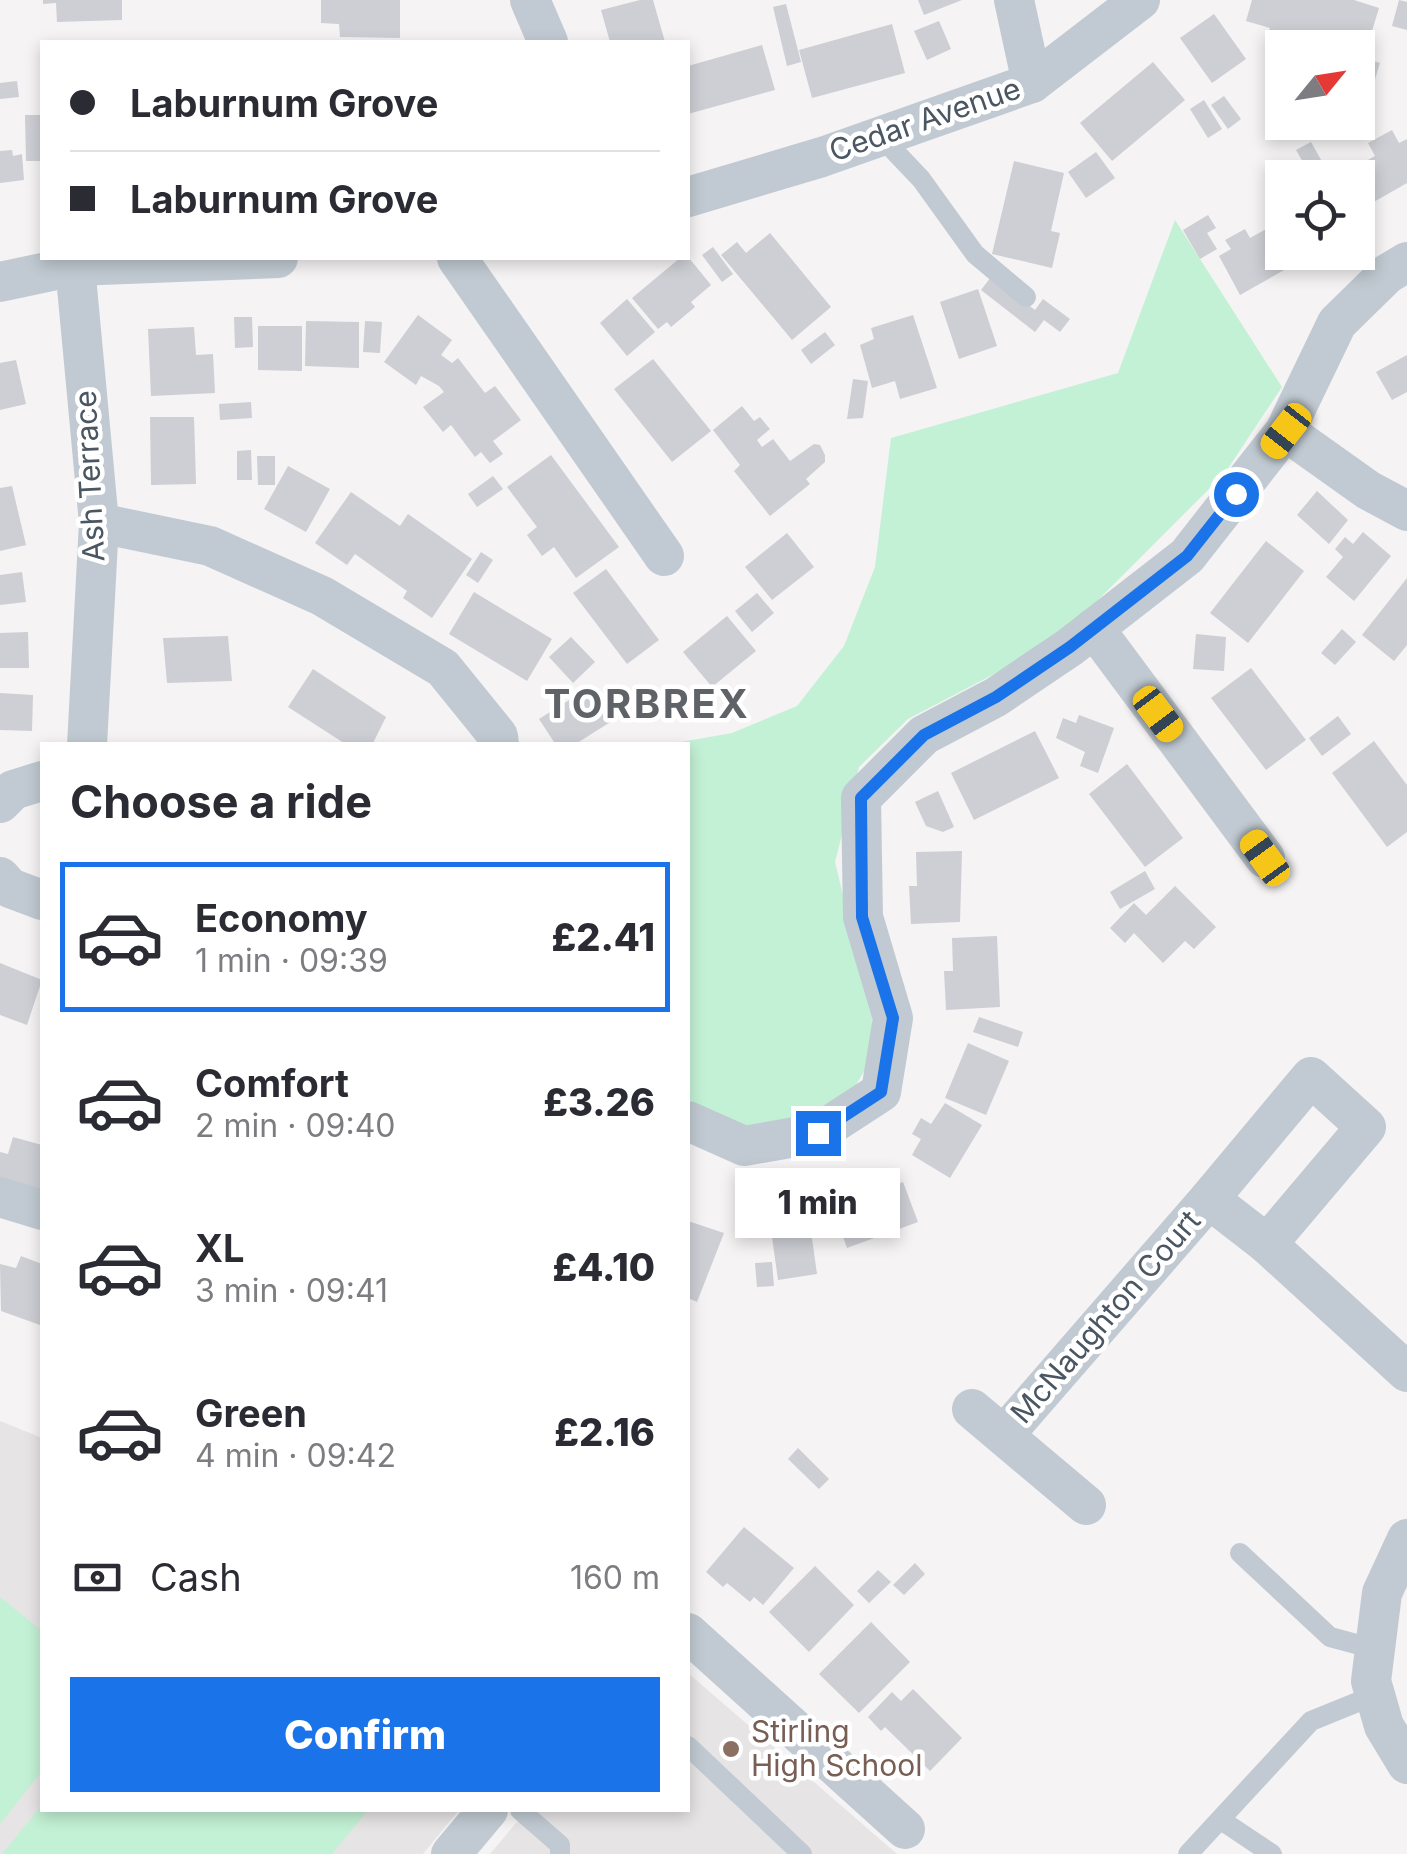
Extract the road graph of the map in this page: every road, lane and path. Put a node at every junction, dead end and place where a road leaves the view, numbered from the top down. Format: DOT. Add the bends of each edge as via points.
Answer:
graph roads {
  1 [pos="530,0"];
  2 [pos="1014,0"];
  3 [pos="1140,0"];
  4 [pos="547,40"];
  5 [pos="1032,83"];
  6 [pos="880,136"];
  7 [pos="690,196"];
  8 [pos="227,260"];
  9 [pos="457,260"];
  10 [pos="1407,262"];
  11 [pos="75,266"];
  12 [pos="0,282"];
  13 [pos="1026,297"];
  14 [pos="1286,431"];
  15 [pos="1407,511"];
  16 [pos="98,523"];
  17 [pos="664,556"];
  18 [pos="1094,628"];
  19 [pos="87,742"];
  20 [pos="499,742"];
  21 [pos="40,782"];
  22 [pos="0,803"];
  23 [pos="1265,858"];
  24 [pos="690,1122"];
  25 [pos="0,1197"];
  26 [pos="1208,1199"];
  27 [pos="40,1209"];
  28 [pos="1267,1244"];
  29 [pos="1407,1372"];
  30 [pos="972,1408"];
  31 [pos="1004,1435"];
  32 [pos="1086,1505"];
  33 [pos="1407,1539"];
  34 [pos="1240,1554"];
  35 [pos="690,1635"];
  36 [pos="1375,1649"];
  37 [pos="1375,1694"];
  38 [pos="690,1748"];
  39 [pos="1407,1764"];
  40 [pos="486,1812"];
  41 [pos="522,1812"];
  42 [pos="1222,1820"];
  43 [pos="905,1829"];
  44 [pos="452,1854"];
  45 [pos="560,1854"];
  46 [pos="802,1854"];
  47 [pos="1188,1854"];
  48 [pos="1272,1854"];
  1 -- 4 [label="street"];
  2 -- 5 [label="street"];
  3 -- 5 [label="street, Cedar Avenue"];
  5 -- 6 [label="street, Cedar Avenue"];
  6 -- 7 [label="street, Cedar Avenue"];
  6 -- 13 [label="lane" via="922,179 975,254"];
  8 -- 11 [label="street"];
  9 -- 17 [label="street"];
  10 -- 14 [label="street" via="1337,323"];
  11 -- 12 [label="street"];
  11 -- 16 [label="street, Ash Terrace"];
  14 -- 15 [label="street"];
  14 -- 18 [label="street" via="1187,556"];
  16 -- 19 [label="street, Ash Terrace"];
  16 -- 20 [label="street" via="210,546 322,596 443,668"];
  18 -- 23 [label="street"];
  18 -- 24 [label="street" via="996,697 924,735 861,798 862,917 893,1018 881,1092 818,1133 744,1146"];
  21 -- 22 [label="street" via="13,790"];
  25 -- 27 [label="street"];
  26 -- 28 [label="street, McNaughton Court"];
  26 -- 28 [label="street, McNaughton Court" via="1310,1077 1366,1127"];
  26 -- 31 [label="street, McNaughton Court"];
  28 -- 29 [label="street, McNaughton Court"];
  30 -- 31 [label="street"];
  31 -- 32 [label="street"];
  33 -- 36 [label="street" via="1382,1593"];
  34 -- 36 [label="lane" via="1330,1637"];
  35 -- 43 [label="street"];
  36 -- 37 [label="street"];
  37 -- 39 [label="street" via="1384,1726"];
  37 -- 42 [label="lane" via="1311,1722"];
  38 -- 46 [label="lane"];
  40 -- 44 [label="street"];
  41 -- 45 [label="lane" via="560,1845"];
  42 -- 47 [label="lane"];
  42 -- 48 [label="lane"];
}
